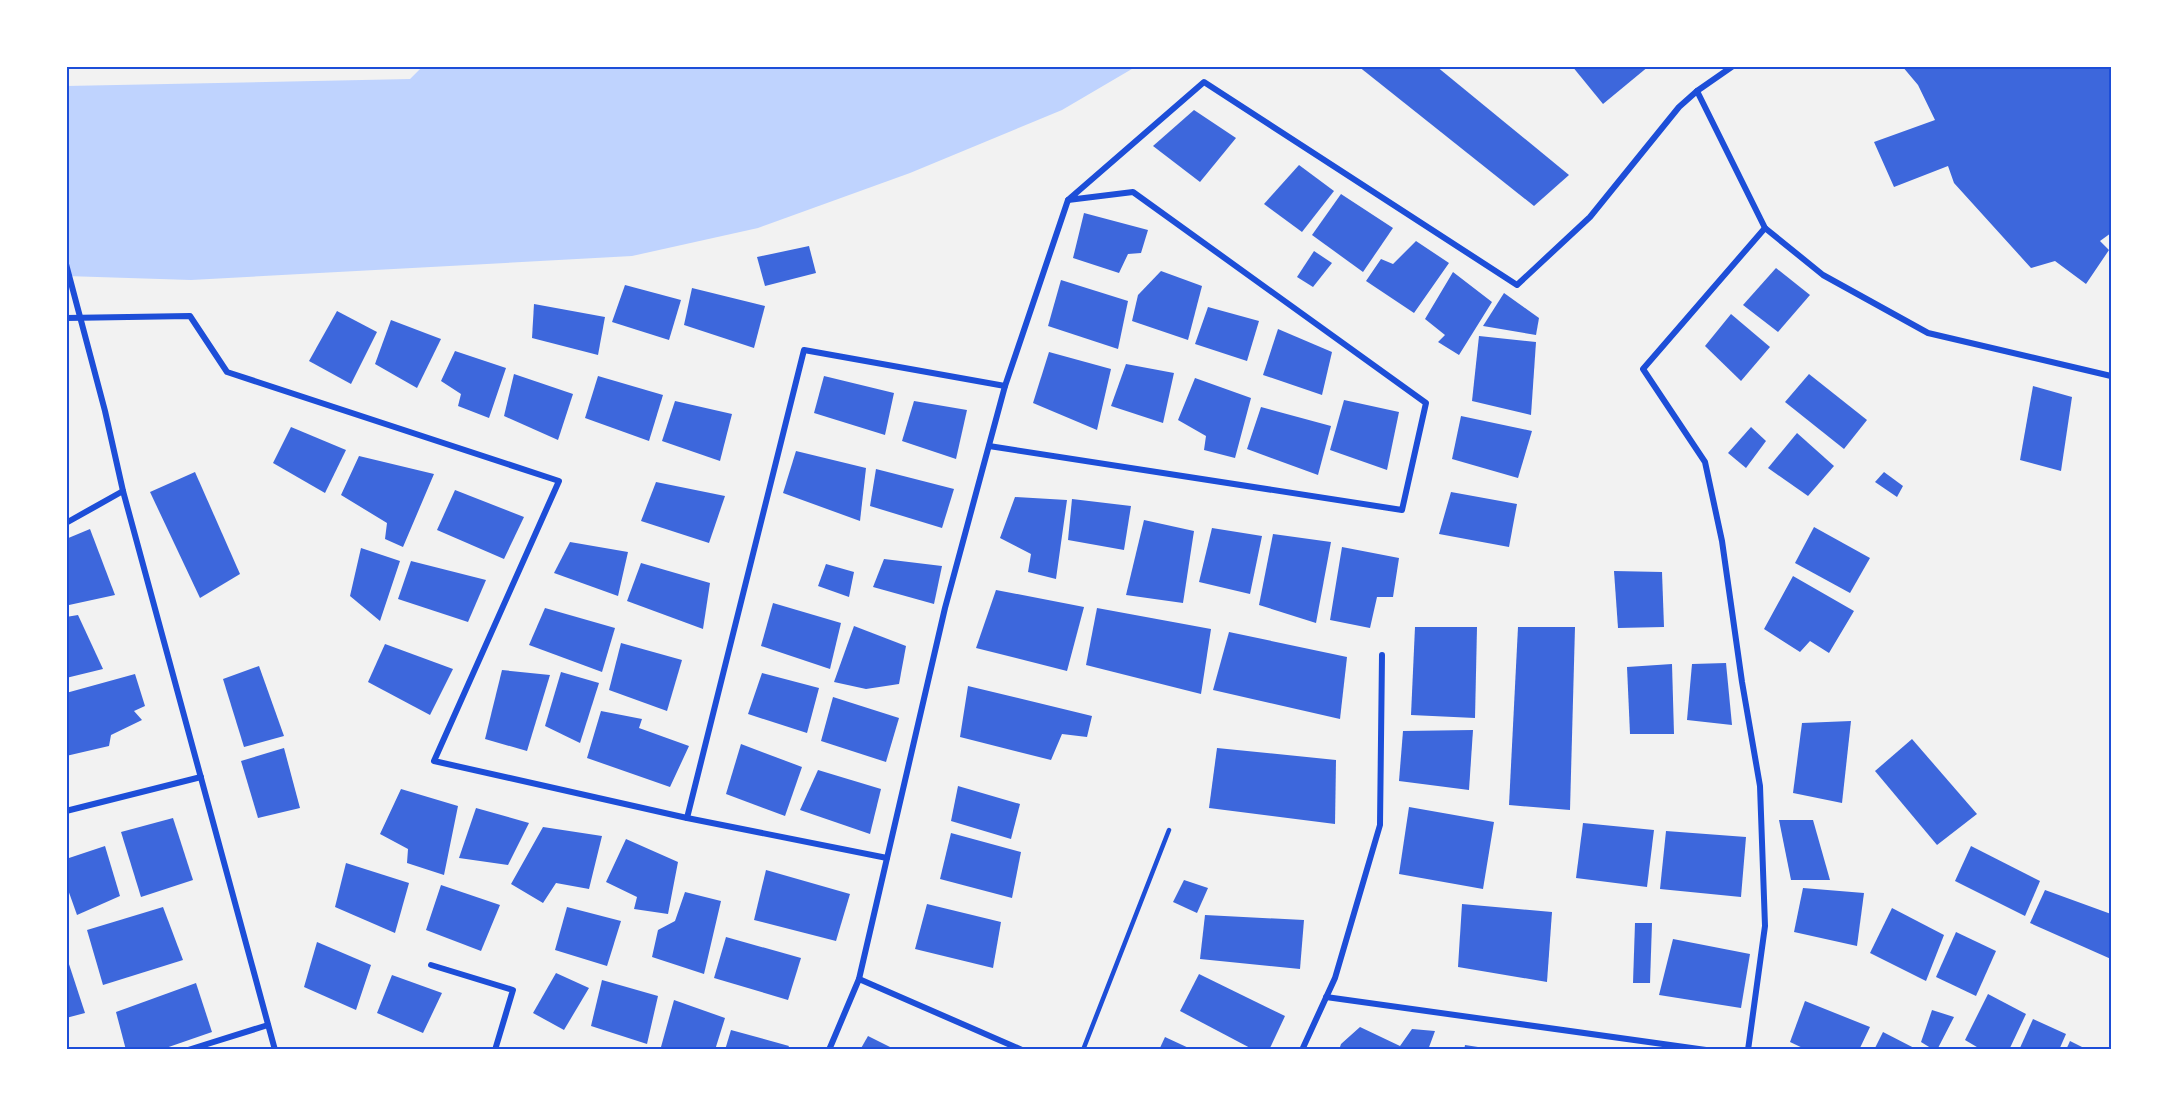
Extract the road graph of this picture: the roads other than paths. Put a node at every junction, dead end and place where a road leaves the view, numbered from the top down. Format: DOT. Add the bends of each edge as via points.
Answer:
graph roads {
  1 [pos="1733,66"];
  2 [pos="1697,92"];
  3 [pos="1068,200"];
  4 [pos="1765,228"];
  5 [pos="66,264"];
  6 [pos="66,318"];
  7 [pos="2111,376"];
  8 [pos="1005,386"];
  9 [pos="988,446"];
  10 [pos="123,491"];
  11 [pos="66,523"];
  12 [pos="1382,655"];
  13 [pos="201,777"];
  14 [pos="66,811"];
  15 [pos="687,818"];
  16 [pos="1169,830"];
  17 [pos="887,858"];
  18 [pos="432,965"];
  19 [pos="859,979"];
  20 [pos="1326,997"];
  21 [pos="268,1025"];
  22 [pos="188,1050"];
  23 [pos="275,1050"];
  24 [pos="495,1050"];
  25 [pos="829,1050"];
  26 [pos="1022,1050"];
  27 [pos="1083,1050"];
  28 [pos="1302,1050"];
  29 [pos="1706,1050"];
  30 [pos="1748,1050"];
  1 -- 2 [label="street"];
  2 -- 3 [label="street" via="1679,107 1590,217 1517,285 1204,82"];
  2 -- 4 [label="street"];
  3 -- 8 [label="street"];
  3 -- 9 [label="street" via="1133,192 1426,403 1402,510"];
  4 -- 7 [label="street" via="1823,275 1928,333"];
  4 -- 30 [label="street" via="1643,369 1705,462 1722,541 1760,786 1766,926"];
  5 -- 10 [label="street"];
  6 -- 15 [label="street" via="190,316 227,372 559,481 434,761"];
  8 -- 9 [label="street"];
  8 -- 15 [label="street" via="804,350"];
  9 -- 17 [label="street" via="945,608"];
  10 -- 11 [label="street"];
  10 -- 13 [label="street"];
  12 -- 20 [label="street" via="1380,825"];
  13 -- 14 [label="street"];
  13 -- 21 [label="street"];
  15 -- 17 [label="street"];
  16 -- 27 [label="lane"];
  17 -- 19 [label="street"];
  18 -- 24 [label="street" via="513,990"];
  19 -- 25 [label="street"];
  19 -- 26 [label="street"];
  20 -- 28 [label="street"];
  20 -- 29 [label="street"];
  21 -- 22 [label="street"];
  21 -- 23 [label="street"];
}
